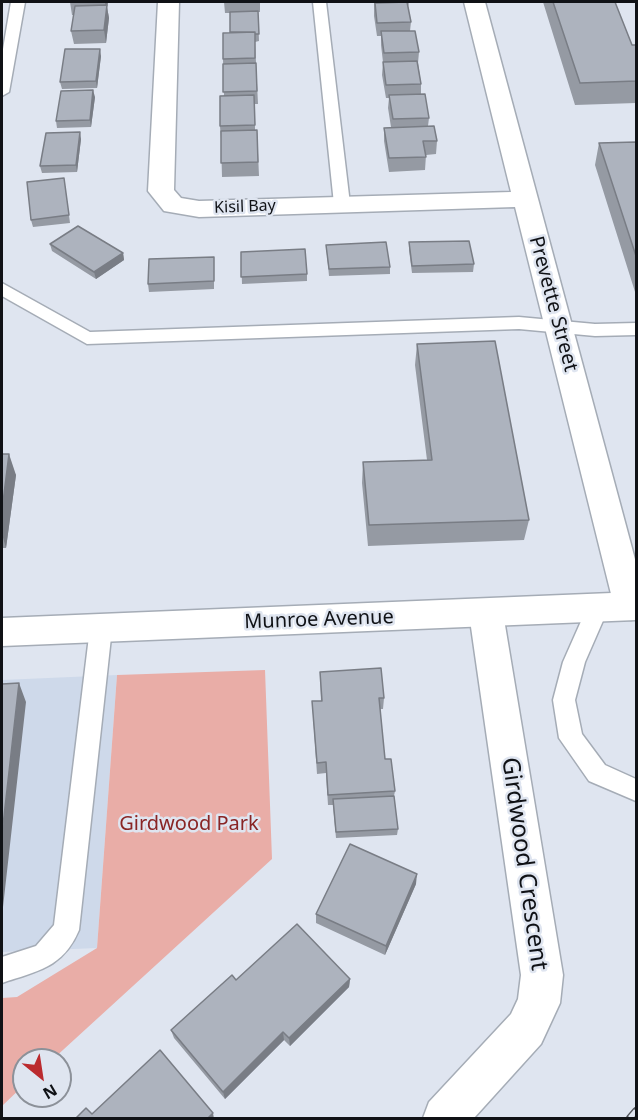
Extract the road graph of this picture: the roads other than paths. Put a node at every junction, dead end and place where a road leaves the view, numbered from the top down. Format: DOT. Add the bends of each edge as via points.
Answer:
graph roads {
  1 [pos="18,2"];
  2 [pos="168,2"];
  3 [pos="319,2"];
  4 [pos="475,2"];
  5 [pos="2,92"];
  6 [pos="526,199"];
  7 [pos="342,204"];
  8 [pos="2,289"];
  9 [pos="560,327"];
  10 [pos="636,329"];
  11 [pos="622,606"];
  12 [pos="486,612"];
  13 [pos="101,628"];
  14 [pos="2,632"];
  15 [pos="636,790"];
  16 [pos="2,970"];
  17 [pos="445,1119"];
  1 -- 5 [label="lane"];
  2 -- 7 [label="street, Kisil Bay" via="161,191 173,205 199,208"];
  3 -- 7 [label="lane"];
  4 -- 6 [label="street, Prevette Street"];
  6 -- 7 [label="street, Kisil Bay"];
  6 -- 9 [label="street, Prevette Street"];
  8 -- 9 [label="lane" via="87,338 519,323"];
  9 -- 10 [label="lane"];
  9 -- 11 [label="street, Prevette Street"];
  11 -- 12 [label="street, Munroe Avenue"];
  11 -- 15 [label="lane" via="574,662 564,700 571,738 597,773"];
  12 -- 13 [label="street, Munroe Avenue"];
  12 -- 17 [label="street, Girdwood Crescent" via="542,975 539,1003 526,1029"];
  13 -- 14 [label="street, Munroe Avenue"];
  13 -- 16 [label="lane" via="66,930 44,956"];
}
